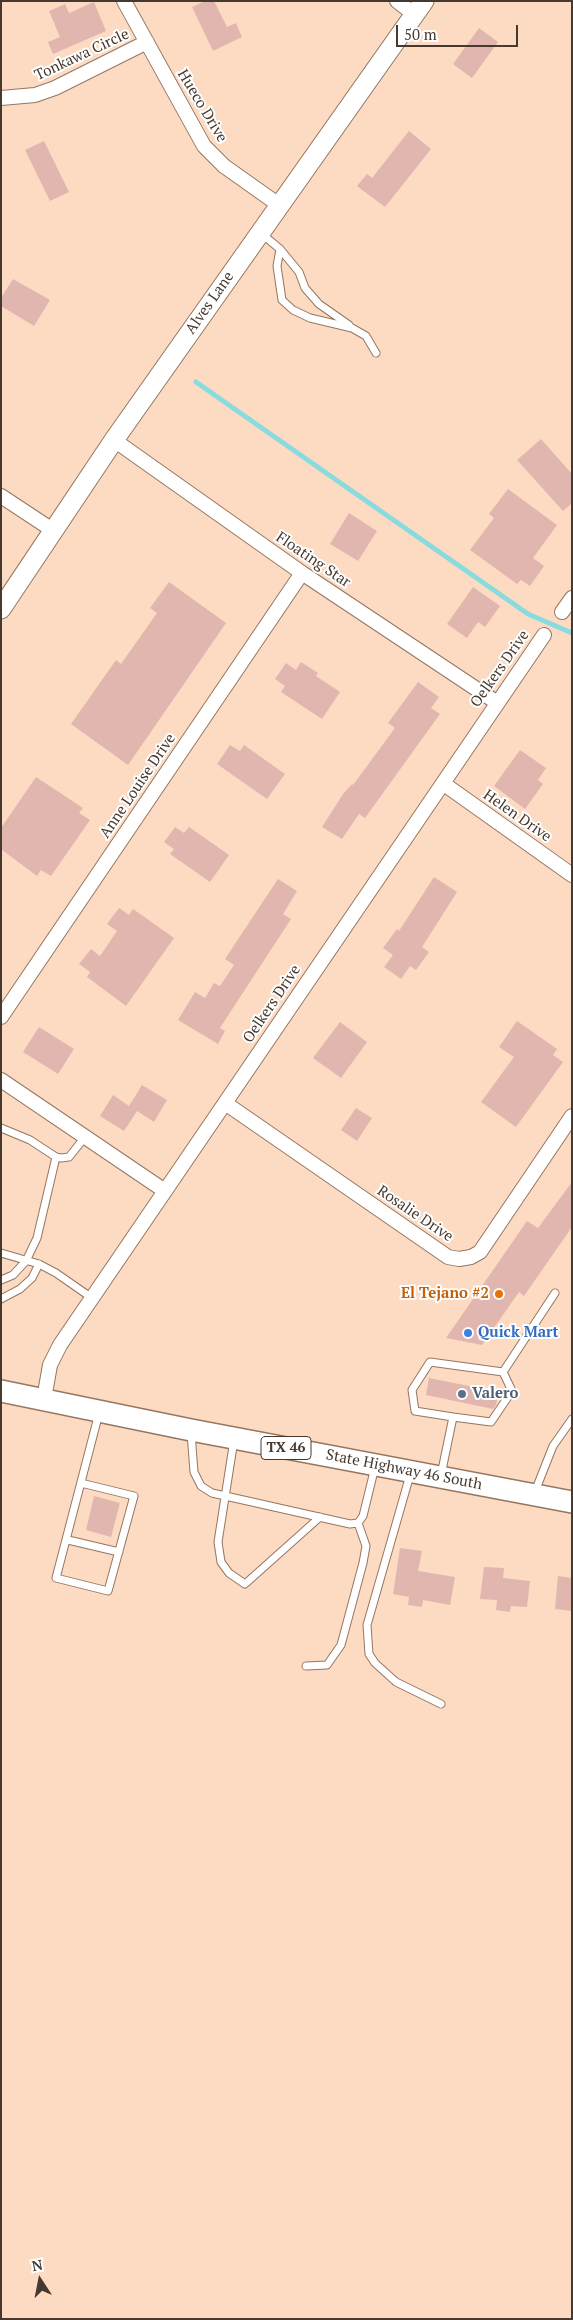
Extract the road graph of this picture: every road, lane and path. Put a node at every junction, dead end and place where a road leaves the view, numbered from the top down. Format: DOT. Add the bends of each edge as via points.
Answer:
graph roads {
  1 [pos="124,1"];
  2 [pos="396,1"];
  3 [pos="420,8"];
  4 [pos="147,42"];
  5 [pos="1,98"];
  6 [pos="279,205"];
  7 [pos="259,233"];
  8 [pos="280,249"];
  9 [pos="352,328"];
  10 [pos="376,353"];
  11 [pos="114,440"];
  12 [pos="1,496"];
  13 [pos="54,530"];
  14 [pos="302,573"];
  15 [pos="572,598"];
  16 [pos="1,609"];
  17 [pos="562,612"];
  18 [pos="544,635"];
  19 [pos="496,702"];
  20 [pos="444,784"];
  21 [pos="572,875"];
  22 [pos="1,1017"];
  23 [pos="1,1080"];
  24 [pos="225,1103"];
  25 [pos="572,1116"];
  26 [pos="1,1128"];
  27 [pos="85,1137"];
  28 [pos="56,1157"];
  29 [pos="165,1191"];
  30 [pos="1,1253"];
  31 [pos="26,1260"];
  32 [pos="39,1264"];
  33 [pos="1,1280"];
  34 [pos="555,1293"];
  35 [pos="92,1298"];
  36 [pos="1,1299"];
  37 [pos="503,1372"];
  38 [pos="1,1391"];
  39 [pos="44,1399"];
  40 [pos="100,1410"];
  41 [pos="453,1417"];
  42 [pos="572,1419"];
  43 [pos="191,1430"];
  44 [pos="234,1438"];
  45 [pos="375,1465"];
  46 [pos="410,1472"];
  47 [pos="440,1478"];
  48 [pos="81,1483"];
  49 [pos="534,1494"];
  50 [pos="226,1497"];
  51 [pos="572,1502"];
  52 [pos="320,1517"];
  53 [pos="358,1523"];
  54 [pos="68,1540"];
  55 [pos="119,1552"];
  56 [pos="306,1666"];
  57 [pos="441,1704"];
  1 -- 4 [label="street, Hueco Drive"];
  2 -- 3 [label="street"];
  3 -- 6 [label="street, Alves Lane"];
  4 -- 5 [label="street, Tonkawa Circle" via="55,88 35,95"];
  4 -- 6 [label="street, Hueco Drive" via="204,146 224,166"];
  6 -- 7 [label="street, Alves Lane"];
  7 -- 8 [label="lane"];
  7 -- 11 [label="street, Alves Lane"];
  8 -- 9 [label="lane" via="319,304"];
  8 -- 9 [label="lane" via="277,266 282,300 310,318"];
  9 -- 10 [label="lane" via="366,336"];
  11 -- 13 [label="street, Alves Lane"];
  11 -- 14 [label="street, Floating Star"];
  12 -- 13 [label="street"];
  13 -- 16 [label="street, Alves Lane"];
  14 -- 19 [label="street, Floating Star"];
  14 -- 22 [label="street, Anne Louise Drive"];
  15 -- 17 [label="street"];
  18 -- 19 [label="street, Oelkers Drive"];
  19 -- 20 [label="street, Oelkers Drive"];
  20 -- 21 [label="street, Helen Drive"];
  20 -- 24 [label="street, Oelkers Drive"];
  23 -- 27 [label="street"];
  24 -- 25 [label="street, Rosalie Drive" via="448,1257 459,1259 480,1252"];
  24 -- 29 [label="street, Oelkers Drive"];
  26 -- 28 [label="lane" via="30,1140"];
  27 -- 28 [label="lane" via="69,1157"];
  27 -- 29 [label="street"];
  28 -- 31 [label="lane" via="37,1238"];
  29 -- 35 [label="street, Oelkers Drive"];
  30 -- 31 [label="lane"];
  31 -- 32 [label="lane"];
  31 -- 33 [label="lane" via="13,1275"];
  32 -- 35 [label="lane"];
  32 -- 36 [label="lane" via="32,1278"];
  34 -- 37 [label="lane"];
  35 -- 39 [label="street, Oelkers Drive" via="54,1354"];
  37 -- 41 [label="lane" via="512,1391 490,1422"];
  37 -- 41 [label="lane" via="430,1362 412,1390 415,1411"];
  38 -- 39 [label="main road, State Highway 46 South / TX 46"];
  39 -- 40 [label="main road, State Highway 46 South / TX 46"];
  40 -- 43 [label="main road, State Highway 46 South / TX 46"];
  40 -- 48 [label="lane"];
  41 -- 47 [label="lane"];
  42 -- 49 [label="lane" via="553,1446"];
  43 -- 44 [label="main road, State Highway 46 South / TX 46"];
  43 -- 50 [label="lane" via="194,1472 201,1486"];
  44 -- 45 [label="main road, State Highway 46 South / TX 46"];
  44 -- 50 [label="lane"];
  45 -- 46 [label="main road, State Highway 46 South / TX 46"];
  45 -- 53 [label="lane" via="364,1516"];
  46 -- 47 [label="main road, State Highway 46 South / TX 46"];
  46 -- 57 [label="lane" via="367,1625 369,1654 396,1682"];
  47 -- 49 [label="main road, State Highway 46 South / TX 46"];
  48 -- 54 [label="lane"];
  48 -- 55 [label="lane" via="134,1496"];
  49 -- 51 [label="main road, State Highway 46 South / TX 46"];
  50 -- 52 [label="lane"];
  50 -- 52 [label="lane" via="218,1542 221,1562 229,1573 245,1584"];
  52 -- 53 [label="lane"];
  53 -- 56 [label="lane" via="366,1546 341,1645 327,1665"];
  54 -- 55 [label="lane"];
  54 -- 55 [label="lane" via="56,1578 108,1591"];
}
